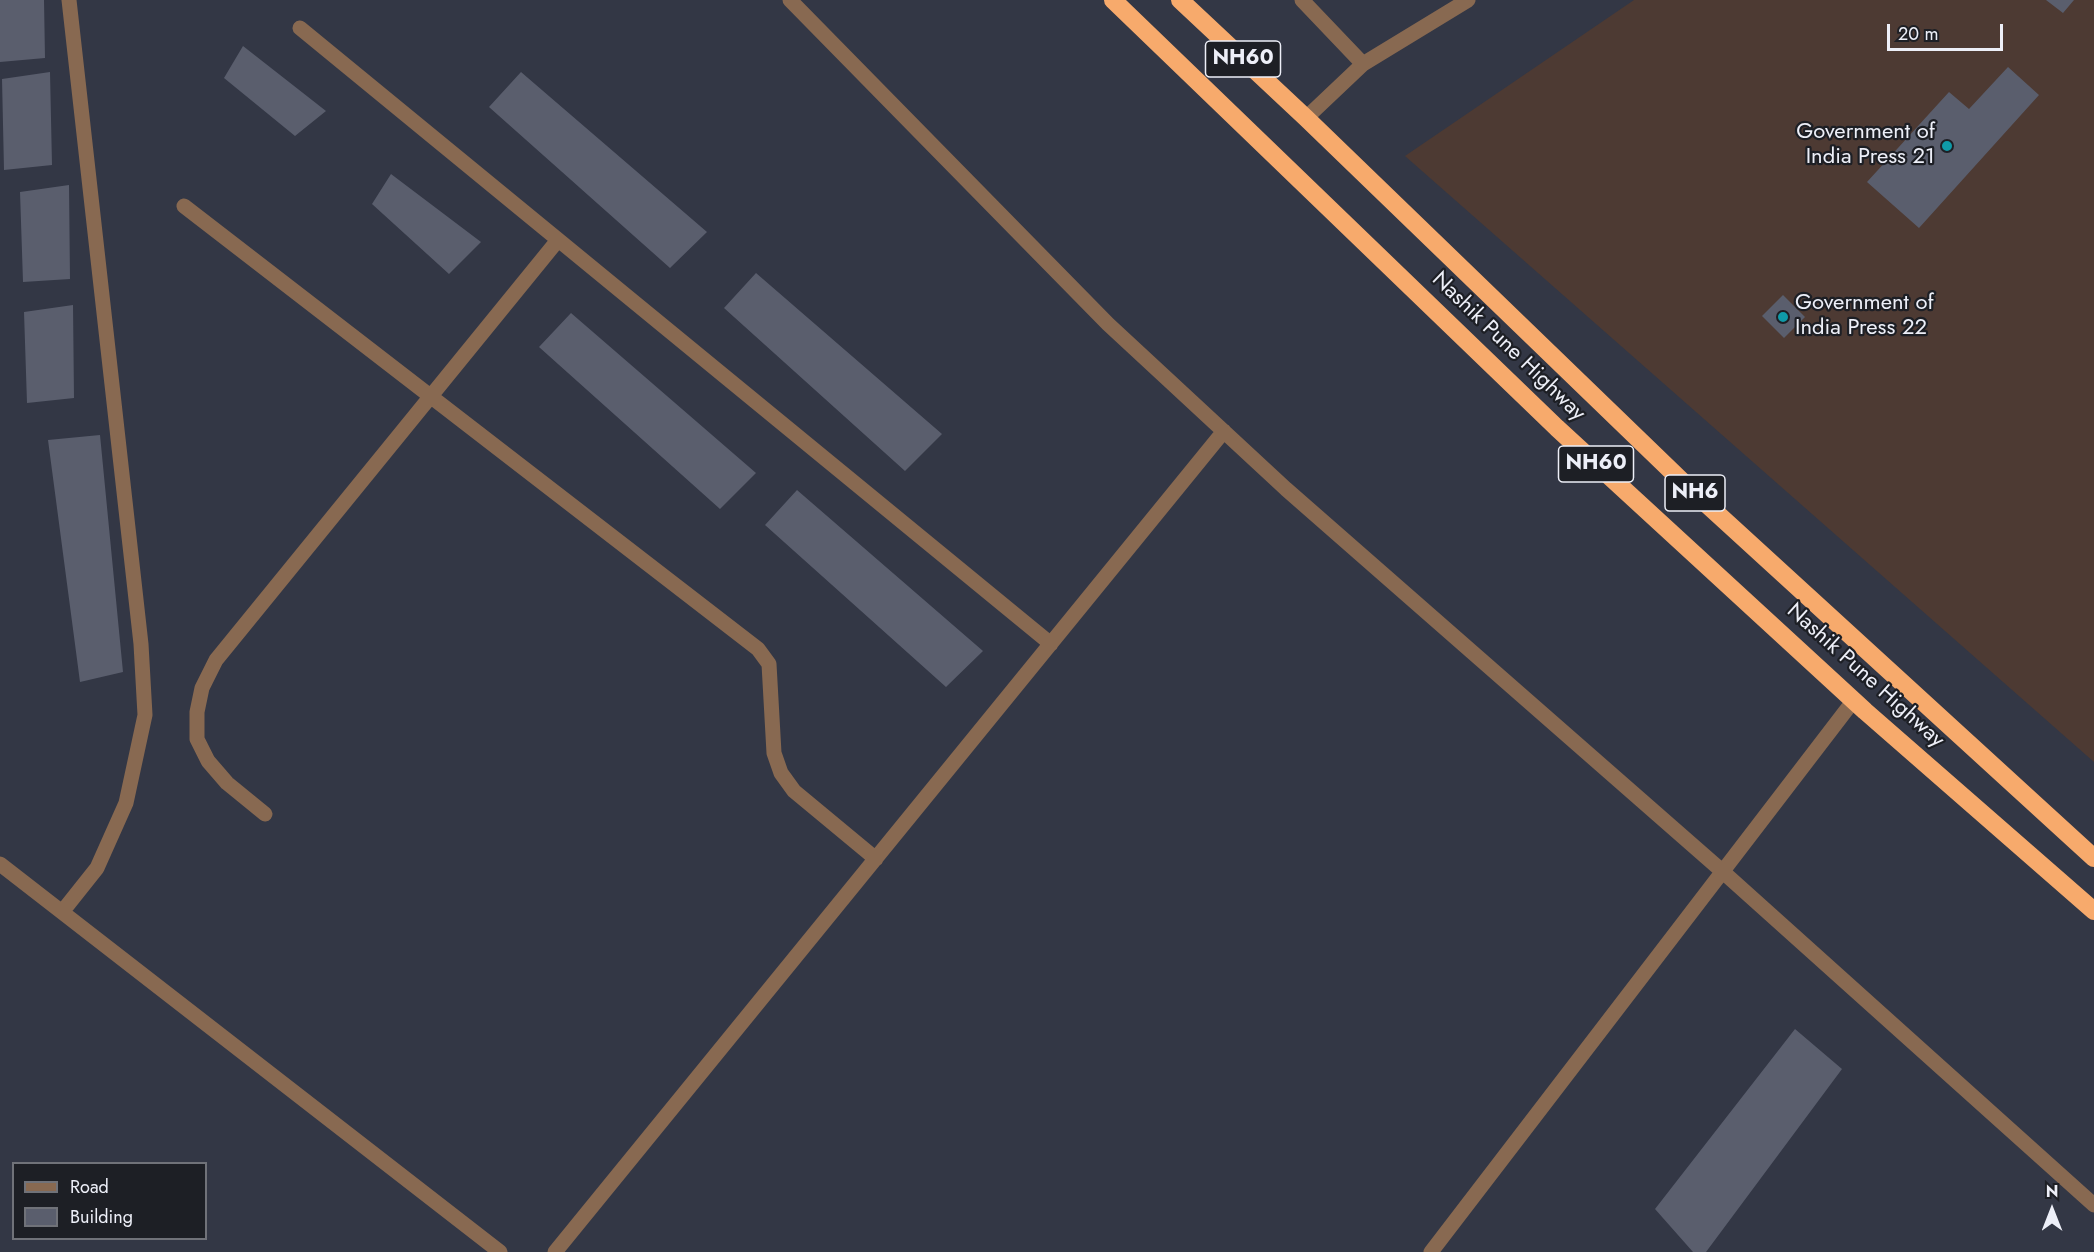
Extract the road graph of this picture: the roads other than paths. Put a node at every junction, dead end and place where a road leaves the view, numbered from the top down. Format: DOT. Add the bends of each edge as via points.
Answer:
graph roads {
  1 [pos="69,0"];
  2 [pos="790,0"];
  3 [pos="1113,0"];
  4 [pos="1180,0"];
  5 [pos="1302,0"];
  6 [pos="1468,0"];
  7 [pos="300,28"];
  8 [pos="1363,64"];
  9 [pos="1306,118"];
  10 [pos="184,206"];
  11 [pos="558,240"];
  12 [pos="430,396"];
  13 [pos="1224,431"];
  14 [pos="1051,644"];
  15 [pos="1854,700"];
  16 [pos="265,814"];
  17 [pos="2094,858"];
  18 [pos="876,859"];
  19 [pos="0,864"];
  20 [pos="1722,872"];
  21 [pos="2094,911"];
  22 [pos="62,912"];
  23 [pos="2094,1205"];
  24 [pos="500,1252"];
  25 [pos="555,1252"];
  26 [pos="1431,1252"];
  1 -- 22 [label="street" via="141,644 145,715 126,803 97,868"];
  2 -- 13 [label="street" via="1108,324"];
  3 -- 15 [label="highway, Nashik Pune Highway / NH60" via="1557,428"];
  4 -- 9 [label="highway, Nashik Pune Highway / NH60"];
  5 -- 8 [label="street"];
  6 -- 8 [label="street"];
  7 -- 11 [label="street"];
  8 -- 9 [label="street"];
  9 -- 17 [label="highway, Nashik Pune Highway / NH6" via="1688,487"];
  10 -- 12 [label="street"];
  11 -- 12 [label="street"];
  11 -- 14 [label="street"];
  12 -- 16 [label="street" via="216,660 202,688 197,739 208,761 227,783"];
  12 -- 18 [label="street" via="758,649 769,664 774,753 780,773 794,791"];
  13 -- 14 [label="street"];
  13 -- 20 [label="street"];
  14 -- 18 [label="street"];
  15 -- 20 [label="street"];
  15 -- 21 [label="highway, Nashik Pune Highway / NH60"];
  18 -- 25 [label="street"];
  19 -- 22 [label="street"];
  20 -- 23 [label="street"];
  20 -- 26 [label="street"];
  22 -- 24 [label="street"];
}
